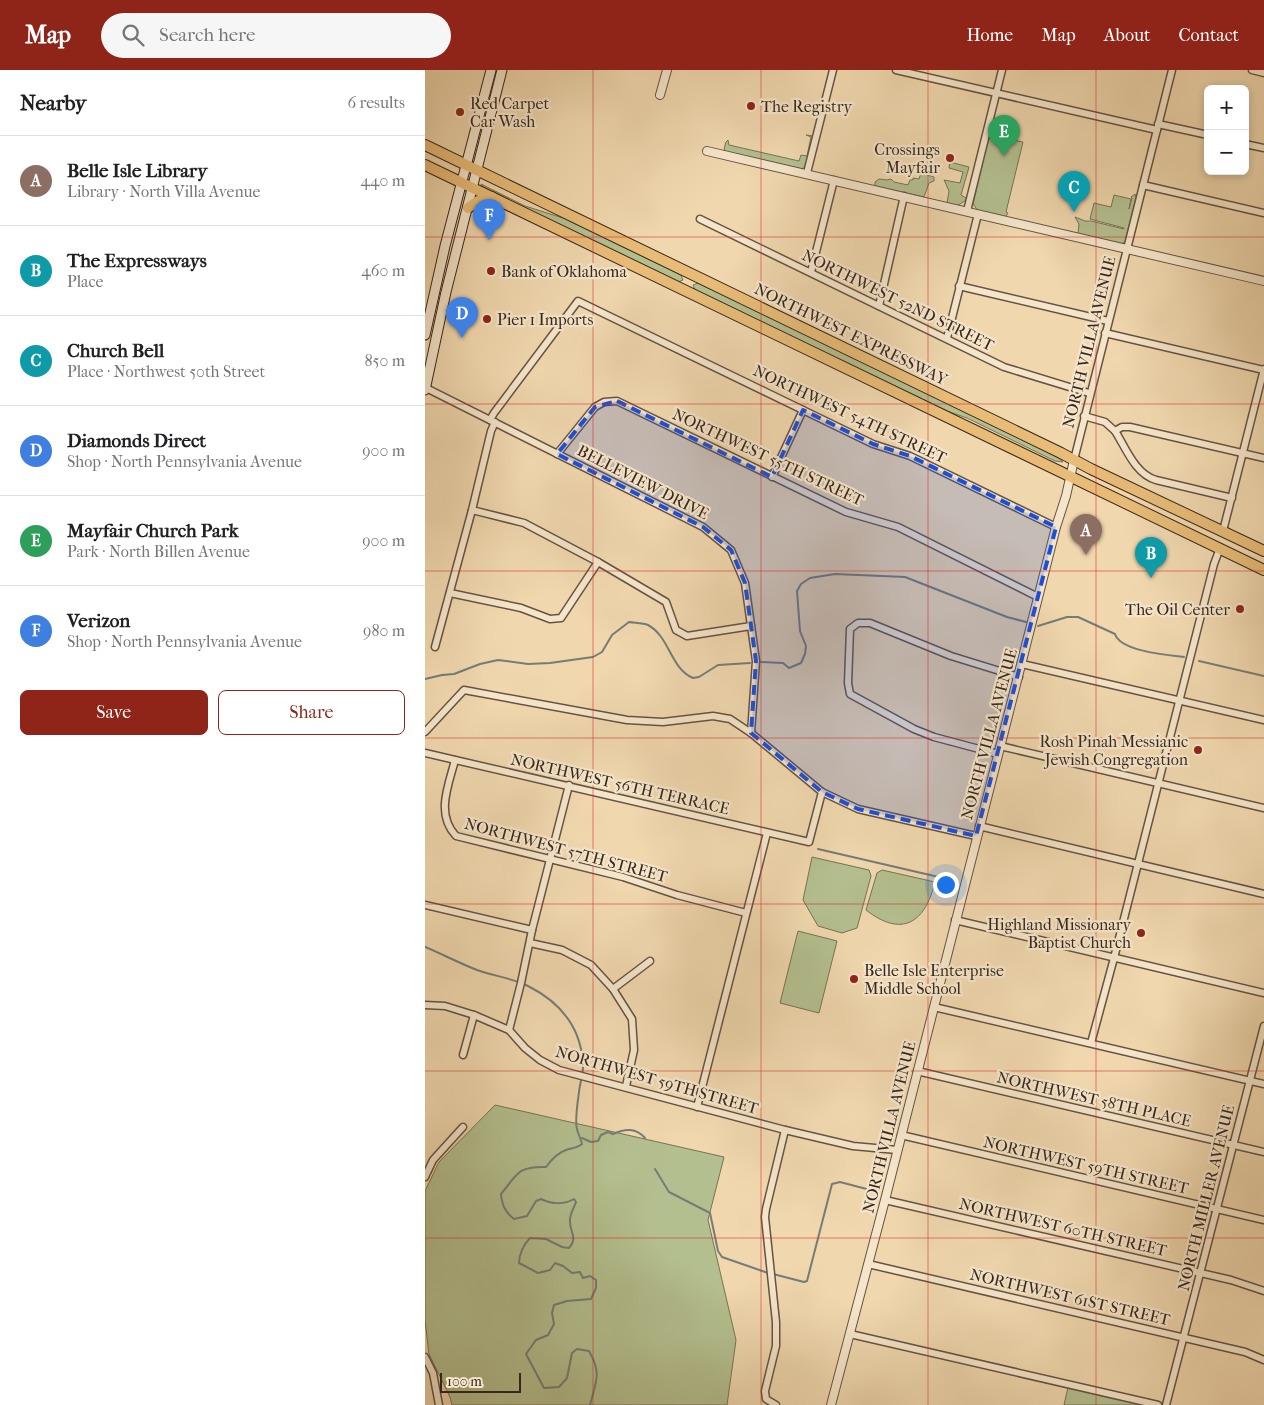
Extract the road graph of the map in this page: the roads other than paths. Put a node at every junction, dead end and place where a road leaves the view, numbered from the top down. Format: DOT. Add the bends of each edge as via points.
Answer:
graph roads {
  1 [pos="491,70"];
  2 [pos="502,70"];
  3 [pos="667,70"];
  4 [pos="833,70"];
  5 [pos="896,70"];
  6 [pos="1002,70"];
  7 [pos="1171,70"];
  8 [pos="1253,70"];
  9 [pos="1264,73"];
  10 [pos="996,93"];
  11 [pos="660,95"];
  12 [pos="1157,127"];
  13 [pos="1204,134"];
  14 [pos="425,145"];
  15 [pos="1249,145"];
  16 [pos="1264,148"];
  17 [pos="707,151"];
  18 [pos="425,165"];
  19 [pos="466,165"];
  20 [pos="477,171"];
  21 [pos="807,173"];
  22 [pos="834,180"];
  23 [pos="462,183"];
  24 [pos="1143,184"];
  25 [pos="473,188"];
  26 [pos="904,196"];
  27 [pos="492,197"];
  28 [pos="468,208"];
  29 [pos="967,211"];
  30 [pos="1264,213"];
  31 [pos="978,214"];
  32 [pos="700,219"];
  33 [pos="1126,248"];
  34 [pos="811,272"];
  35 [pos="1264,281"];
  36 [pos="959,286"];
  37 [pos="879,306"];
  38 [pos="1108,321"];
  39 [pos="1105,333"];
  40 [pos="425,335"];
  41 [pos="947,338"];
  42 [pos="1264,370"];
  43 [pos="425,388"];
  44 [pos="1089,393"];
  45 [pos="803,410"];
  46 [pos="1085,416"];
  47 [pos="492,421"];
  48 [pos="1115,431"];
  49 [pos="1243,453"];
  50 [pos="557,454"];
  51 [pos="1264,458"];
  52 [pos="1074,460"];
  53 [pos="1071,476"];
  54 [pos="772,477"];
  55 [pos="1232,498"];
  56 [pos="472,510"];
  57 [pos="1056,527"];
  58 [pos="1223,531"];
  59 [pos="1244,541"];
  60 [pos="1220,548"];
  61 [pos="1264,551"];
  62 [pos="598,562"];
  63 [pos="1264,570"];
  64 [pos="450,593"];
  65 [pos="1039,597"];
  66 [pos="751,626"];
  67 [pos="435,647"];
  68 [pos="1022,664"];
  69 [pos="1019,677"];
  70 [pos="1180,700"];
  71 [pos="1264,720"];
  72 [pos="425,732"];
  73 [pos="751,734"];
  74 [pos="999,750"];
  75 [pos="425,753"];
  76 [pos="455,760"];
  77 [pos="1159,783"];
  78 [pos="569,785"];
  79 [pos="822,792"];
  80 [pos="1264,808"];
  81 [pos="979,826"];
  82 [pos="767,833"];
  83 [pos="976,836"];
  84 [pos="551,858"];
  85 [pos="1137,864"];
  86 [pos="1264,894"];
  87 [pos="425,905"];
  88 [pos="746,912"];
  89 [pos="955,920"];
  90 [pos="532,930"];
  91 [pos="530,943"];
  92 [pos="1114,958"];
  93 [pos="650,961"];
  94 [pos="613,989"];
  95 [pos="1264,993"];
  96 [pos="425,1005"];
  97 [pos="934,1007"];
  98 [pos="474,1015"];
  99 [pos="1264,1026"];
  100 [pos="509,1030"];
  101 [pos="1091,1043"];
  102 [pos="463,1055"];
  103 [pos="917,1071"];
  104 [pos="1250,1081"];
  105 [pos="1264,1084"];
  106 [pos="626,1086"];
  107 [pos="697,1107"];
  108 [pos="463,1127"];
  109 [pos="785,1130"];
  110 [pos="901,1136"];
  111 [pos="1233,1146"];
  112 [pos="897,1150"];
  113 [pos="1264,1152"];
  114 [pos="425,1177"];
  115 [pos="885,1200"];
  116 [pos="1217,1210"];
  117 [pos="1264,1220"];
  118 [pos="868,1264"];
  119 [pos="1200,1274"];
  120 [pos="1264,1291"];
  121 [pos="850,1334"];
  122 [pos="1184,1338"];
  123 [pos="425,1357"];
  124 [pos="1264,1360"];
  125 [pos="439,1405"];
  126 [pos="777,1405"];
  127 [pos="831,1405"];
  128 [pos="1158,1405"];
  129 [pos="1166,1405"];
  1 -- 19 [label="main road"];
  2 -- 20 [label="main road"];
  3 -- 11 [label="street"];
  4 -- 21 [label="street"];
  5 -- 10 [label="street"];
  6 -- 10 [label="street"];
  7 -- 12 [label="street, NORTH VILLA AVENUE"];
  8 -- 9 [label="street"];
  10 -- 12 [label="street"];
  10 -- 29 [label="street"];
  12 -- 13 [label="street"];
  12 -- 24 [label="street, NORTH VILLA AVENUE"];
  14 -- 19 [label="highway, NORTHWEST EXPRESSWAY"];
  15 -- 16 [label="street"];
  17 -- 21 [label="street"];
  18 -- 23 [label="highway, NORTHWEST EXPRESSWAY"];
  19 -- 20 [label="highway, NORTHWEST EXPRESSWAY"];
  19 -- 23 [label="main road"];
  20 -- 25 [label="main road"];
  20 -- 52 [label="highway, NORTHWEST EXPRESSWAY"];
  21 -- 22 [label="street"];
  22 -- 26 [label="street"];
  22 -- 34 [label="street"];
  23 -- 25 [label="highway, NORTHWEST EXPRESSWAY"];
  23 -- 40 [label="main road"];
  24 -- 30 [label="street"];
  24 -- 33 [label="street, NORTH VILLA AVENUE"];
  25 -- 27 [label="highway, NORTHWEST EXPRESSWAY"];
  25 -- 28 [label="main road"];
  26 -- 29 [label="street"];
  26 -- 37 [label="street"];
  27 -- 28 [label="highway"];
  27 -- 53 [label="highway, NORTHWEST EXPRESSWAY"];
  28 -- 43 [label="main road"];
  29 -- 31 [label="street"];
  31 -- 33 [label="street"];
  31 -- 36 [label="street"];
  32 -- 34 [label="street, NORTHWEST 52ND STREET"];
  33 -- 35 [label="street"];
  33 -- 38 [label="street, NORTH VILLA AVENUE"];
  34 -- 37 [label="street, NORTHWEST 52ND STREET"];
  36 -- 38 [label="street"];
  36 -- 41 [label="street"];
  37 -- 41 [label="street, NORTHWEST 52ND STREET"];
  38 -- 39 [label="street, NORTH VILLA AVENUE"];
  39 -- 42 [label="street"];
  39 -- 44 [label="street, NORTH VILLA AVENUE"];
  41 -- 44 [label="street, NORTHWEST 52ND STREET" via="1004,367"];
  42 -- 49 [label="street"];
  43 -- 47 [label="street, BELLEVIEW DRIVE"];
  44 -- 46 [label="street, NORTH VILLA AVENUE"];
  45 -- 47 [label="street, NORTHWEST 54TH STREET" via="578,301 494,413"];
  45 -- 54 [label="street"];
  45 -- 57 [label="street, NORTHWEST 54TH STREET" via="873,444 910,456"];
  46 -- 48 [label="street" via="1105,422"];
  46 -- 52 [label="street, NORTH VILLA AVENUE"];
  47 -- 50 [label="street, BELLEVIEW DRIVE"];
  47 -- 56 [label="street"];
  48 -- 49 [label="street" via="1122,426 1130,426"];
  48 -- 55 [label="street" via="1138,469 1147,476"];
  49 -- 51 [label="street"];
  49 -- 55 [label="street"];
  50 -- 54 [label="street, NORTHWEST 55TH STREET" via="595,407 617,401"];
  50 -- 66 [label="street, BELLEVIEW DRIVE" via="703,527 731,550 745,583"];
  52 -- 53 [label="street, NORTH VILLA AVENUE"];
  52 -- 58 [label="highway, NORTHWEST EXPRESSWAY"];
  53 -- 57 [label="street, NORTH VILLA AVENUE"];
  53 -- 60 [label="highway, NORTHWEST EXPRESSWAY"];
  54 -- 65 [label="street, NORTHWEST 55TH STREET" via="846,512 898,527"];
  55 -- 58 [label="street"];
  56 -- 62 [label="street" via="524,523"];
  56 -- 64 [label="street"];
  57 -- 65 [label="street, NORTH VILLA AVENUE"];
  58 -- 59 [label="highway, NORTHWEST EXPRESSWAY"];
  59 -- 60 [label="highway" via="1227,543"];
  59 -- 61 [label="highway, NORTHWEST EXPRESSWAY"];
  60 -- 63 [label="highway, NORTHWEST EXPRESSWAY"];
  60 -- 70 [label="street"];
  62 -- 64 [label="street" via="561,618 550,619 521,608"];
  62 -- 66 [label="street" via="667,602 676,630 687,636"];
  64 -- 67 [label="street"];
  65 -- 68 [label="street, NORTH VILLA AVENUE"];
  66 -- 73 [label="street, BELLEVIEW DRIVE" via="756,662"];
  68 -- 69 [label="street, NORTH VILLA AVENUE"];
  68 -- 70 [label="street"];
  69 -- 74 [label="street, NORTH VILLA AVENUE"];
  69 -- 74 [label="street" via="951,656 870,623 858,623 851,628 848,684 851,694 934,737"];
  70 -- 71 [label="street"];
  70 -- 77 [label="street"];
  72 -- 73 [label="street" via="464,690 627,720 663,722 713,716 729,719"];
  73 -- 79 [label="street"];
  74 -- 77 [label="street"];
  74 -- 81 [label="street, NORTH VILLA AVENUE"];
  75 -- 76 [label="street, NORTHWEST 56TH TERRACE"];
  76 -- 78 [label="street, NORTHWEST 56TH TERRACE"];
  76 -- 84 [label="street, NORTHWEST 57TH STREET" via="444,802 450,830 456,836"];
  77 -- 80 [label="street"];
  77 -- 85 [label="street"];
  78 -- 82 [label="street, NORTHWEST 56TH TERRACE"];
  78 -- 84 [label="street"];
  79 -- 82 [label="street, NORTHWEST 56TH TERRACE" via="809,842"];
  79 -- 83 [label="street" via="858,809"];
  81 -- 83 [label="street, NORTH VILLA AVENUE"];
  81 -- 85 [label="street"];
  82 -- 88 [label="street"];
  83 -- 89 [label="street, NORTH VILLA AVENUE"];
  84 -- 88 [label="street, NORTHWEST 57TH STREET"];
  84 -- 90 [label="street"];
  85 -- 86 [label="street"];
  85 -- 92 [label="street"];
  87 -- 90 [label="street"];
  88 -- 107 [label="street"];
  89 -- 92 [label="street"];
  89 -- 97 [label="street, NORTH VILLA AVENUE"];
  90 -- 91 [label="street"];
  91 -- 94 [label="street" via="562,950 591,965"];
  91 -- 100 [label="street"];
  92 -- 95 [label="street"];
  92 -- 101 [label="street"];
  93 -- 94 [label="street"];
  94 -- 106 [label="street" via="632,1019 635,1050"];
  96 -- 98 [label="street, NORTHWEST 59TH STREET" via="445,1006"];
  97 -- 101 [label="street"];
  97 -- 103 [label="street, NORTH VILLA AVENUE"];
  98 -- 100 [label="street, NORTHWEST 59TH STREET"];
  98 -- 102 [label="street"];
  99 -- 104 [label="street, NORTH MILLER AVENUE"];
  100 -- 106 [label="street, NORTHWEST 59TH STREET" via="525,1048 554,1068"];
  101 -- 104 [label="street"];
  103 -- 110 [label="street, NORTH VILLA AVENUE"];
  103 -- 111 [label="street, NORTHWEST 58TH PLACE"];
  104 -- 105 [label="street"];
  104 -- 111 [label="street, NORTH MILLER AVENUE"];
  106 -- 107 [label="street, NORTHWEST 59TH STREET"];
  107 -- 109 [label="street, NORTHWEST 59TH STREET"];
  108 -- 114 [label="street" via="433,1160"];
  109 -- 112 [label="street, NORTHWEST 59TH STREET" via="853,1146"];
  109 -- 126 [label="street" via="765,1209 776,1322 776,1346 765,1391 766,1399"];
  110 -- 112 [label="street, NORTH VILLA AVENUE"];
  110 -- 116 [label="street, NORTHWEST 59TH STREET"];
  111 -- 113 [label="street, NORTHWEST 58TH PLACE"];
  111 -- 116 [label="street, NORTH MILLER AVENUE"];
  112 -- 115 [label="street, NORTH VILLA AVENUE"];
  115 -- 118 [label="street, NORTH VILLA AVENUE"];
  115 -- 119 [label="street, NORTHWEST 60TH STREET"];
  116 -- 117 [label="street, NORTHWEST 59TH STREET"];
  116 -- 119 [label="street, NORTH MILLER AVENUE"];
  118 -- 121 [label="street, NORTH VILLA AVENUE"];
  118 -- 122 [label="street, NORTHWEST 61ST STREET"];
  119 -- 120 [label="street, NORTHWEST 60TH STREET"];
  119 -- 122 [label="street, NORTH MILLER AVENUE"];
  121 -- 127 [label="street, NORTH VILLA AVENUE"];
  121 -- 128 [label="street"];
  122 -- 124 [label="street, NORTHWEST 61ST STREET" via="1245,1352"];
  122 -- 129 [label="street, NORTH MILLER AVENUE"];
  123 -- 125 [label="street" via="433,1373"];
}
